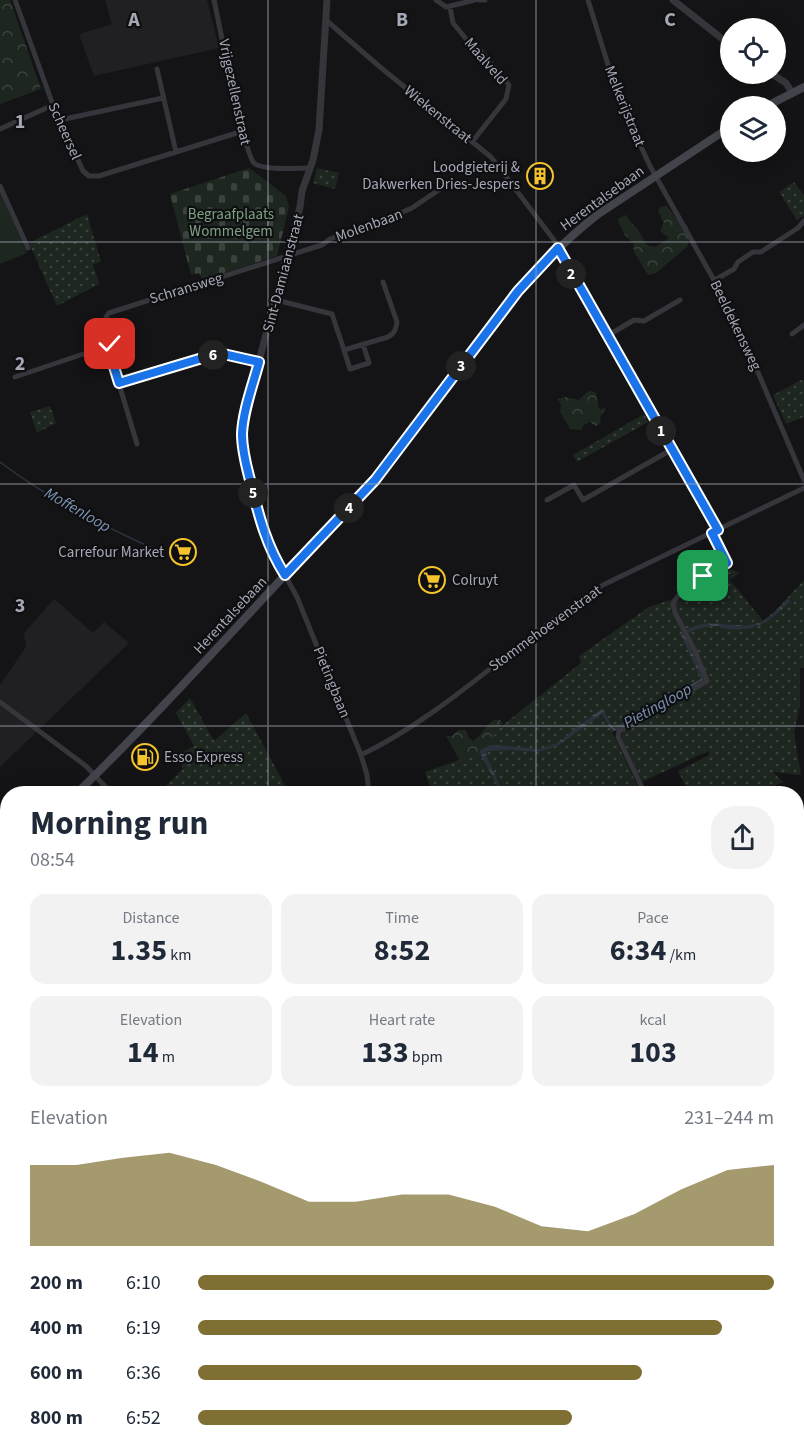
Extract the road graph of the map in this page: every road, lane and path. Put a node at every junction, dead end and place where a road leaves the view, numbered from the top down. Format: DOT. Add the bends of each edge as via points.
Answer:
graph roads {
  1 [pos="15,0"];
  2 [pos="214,0"];
  3 [pos="327,0"];
  4 [pos="436,0"];
  5 [pos="477,0"];
  6 [pos="485,0"];
  7 [pos="588,0"];
  8 [pos="673,0"];
  9 [pos="450,7"];
  10 [pos="327,21"];
  11 [pos="720,37"];
  12 [pos="157,69"];
  13 [pos="786,83"];
  14 [pos="804,87"];
  15 [pos="792,93"];
  16 [pos="786,96"];
  17 [pos="163,98"];
  18 [pos="53,105"];
  19 [pos="60,120"];
  20 [pos="0,129"];
  21 [pos="243,131"];
  22 [pos="720,134"];
  23 [pos="472,142"];
  24 [pos="176,152"];
  25 [pos="310,168"];
  26 [pos="656,176"];
  27 [pos="446,185"];
  28 [pos="0,186"];
  29 [pos="804,221"];
  30 [pos="28,248"];
  31 [pos="558,248"];
  32 [pos="287,256"];
  33 [pos="715,280"];
  34 [pos="383,282"];
  35 [pos="276,300"];
  36 [pos="680,300"];
  37 [pos="804,325"];
  38 [pos="792,334"];
  39 [pos="607,336"];
  40 [pos="110,344"];
  41 [pos="363,344"];
  42 [pos="344,350"];
  43 [pos="259,362"];
  44 [pos="15,377"];
  45 [pos="119,383"];
  46 [pos="137,444"];
  47 [pos="671,450"];
  48 [pos="804,480"];
  49 [pos="804,488"];
  50 [pos="547,500"];
  51 [pos="715,531"];
  52 [pos="285,575"];
  53 [pos="0,702"];
  54 [pos="361,755"];
  55 [pos="95,776"];
  56 [pos="84,786"];
  57 [pos="104,786"];
  58 [pos="368,786"];
  59 [pos="641,786"];
  1 -- 18 [label="street, Scheersel"];
  2 -- 21 [label="street, Vrijgezellenstraat"];
  3 -- 10 [label="street, Sint-Damiaanstraat"];
  4 -- 9 [label="street"];
  5 -- 6 [label="street"];
  5 -- 9 [label="street"];
  7 -- 26 [label="street, Melkerijstraat" via="618,97"];
  8 -- 11 [label="street"];
  9 -- 23 [label="street, Maalveld" via="453,23 509,85 506,99"];
  10 -- 23 [label="street, Wiekenstraat"];
  10 -- 25 [label="street, Sint-Damiaanstraat" via="319,130"];
  12 -- 17 [label="street"];
  13 -- 15 [label="street"];
  14 -- 15 [label="main road"];
  15 -- 16 [label="main road"];
  17 -- 19 [label="street"];
  17 -- 24 [label="street"];
  18 -- 19 [label="street, Scheersel"];
  18 -- 20 [label="street"];
  19 -- 24 [label="street, Scheersel" via="82,171 89,176"];
  21 -- 24 [label="street, Scheersel"];
  21 -- 25 [label="street, Vrijgezellenstraat" via="255,164"];
  22 -- 26 [label="main road, Herentalsebaan"];
  23 -- 31 [label="street, Wiekenstraat" via="491,158"];
  25 -- 32 [label="street, Sint-Damiaanstraat"];
  26 -- 31 [label="main road, Herentalsebaan" via="597,215"];
  26 -- 33 [label="street, Beeldekensweg"];
  27 -- 32 [label="street, Molenbaan" via="396,216"];
  28 -- 30 [label="street"];
  29 -- 33 [label="street"];
  31 -- 39 [label="street, Wiekenstraat"];
  31 -- 52 [label="main road, Herentalsebaan" via="518,291 375,480"];
  32 -- 35 [label="street, Sint-Damiaanstraat"];
  32 -- 40 [label="street, Schransweg" via="109,313 106,317"];
  33 -- 48 [label="street, Beeldekensweg"];
  34 -- 41 [label="street" via="396,328 388,337"];
  35 -- 42 [label="street" via="332,314"];
  35 -- 43 [label="street, Sint-Damiaanstraat"];
  36 -- 39 [label="street"];
  37 -- 38 [label="street"];
  39 -- 47 [label="street, Wiekenstraat"];
  40 -- 44 [label="street"];
  40 -- 45 [label="street"];
  41 -- 42 [label="street"];
  41 -- 42 [label="street" via="369,363 350,369"];
  43 -- 45 [label="street" via="219,353"];
  43 -- 52 [label="street, Sint-Damiaanstraat" via="242,432 243,450 262,527"];
  45 -- 46 [label="street"];
  47 -- 50 [label="street" via="583,500 574,485"];
  47 -- 51 [label="street, Wiekenstraat"];
  49 -- 51 [label="street, Stommehoevenstraat"];
  51 -- 54 [label="street, Stommehoevenstraat" via="595,590 401,734"];
  51 -- 59 [label="street, Wiekenstraat" via="727,563 698,579 675,600 675,613 707,681 619,731 618,737"];
  52 -- 54 [label="street, Pietingbaan"];
  52 -- 55 [label="main road, Herentalsebaan"];
  53 -- 55 [label="street"];
  54 -- 58 [label="street, Pietingbaan"];
  55 -- 56 [label="main road, Herentalsebaan"];
  55 -- 57 [label="street"];
}
